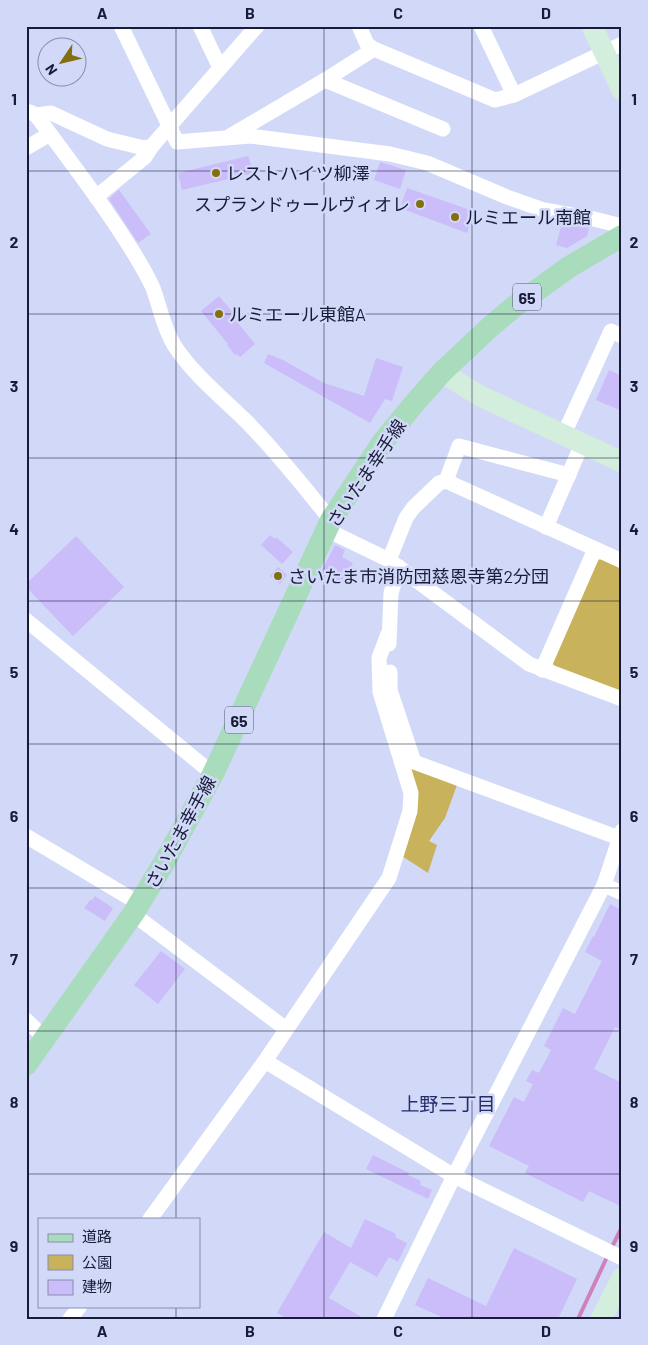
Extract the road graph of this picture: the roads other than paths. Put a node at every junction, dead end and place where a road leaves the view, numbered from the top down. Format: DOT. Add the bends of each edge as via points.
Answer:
graph roads {
  1 [pos="121,26"];
  2 [pos="200,26"];
  3 [pos="257,26"];
  4 [pos="359,26"];
  5 [pos="481,26"];
  6 [pos="592,26"];
  7 [pos="613,48"];
  8 [pos="374,49"];
  9 [pos="220,68"];
  10 [pos="325,80"];
  11 [pos="622,90"];
  12 [pos="514,96"];
  13 [pos="31,113"];
  14 [pos="170,127"];
  15 [pos="443,129"];
  16 [pos="50,134"];
  17 [pos="228,137"];
  18 [pos="152,146"];
  19 [pos="26,148"];
  20 [pos="96,197"];
  21 [pos="622,226"];
  22 [pos="622,236"];
  23 [pos="622,336"];
  24 [pos="442,372"];
  25 [pos="573,440"];
  26 [pos="622,462"];
  27 [pos="569,475"];
  28 [pos="446,481"];
  29 [pos="329,525"];
  30 [pos="546,527"];
  31 [pos="595,549"];
  32 [pos="622,561"];
  33 [pos="394,563"];
  34 [pos="26,620"];
  35 [pos="388,634"];
  36 [pos="542,670"];
  37 [pos="622,700"];
  38 [pos="212,774"];
  39 [pos="621,835"];
  40 [pos="26,836"];
  41 [pos="604,886"];
  42 [pos="622,893"];
  43 [pos="136,909"];
  44 [pos="26,1020"];
  45 [pos="286,1029"];
  46 [pos="45,1038"];
  47 [pos="265,1060"];
  48 [pos="26,1065"];
  49 [pos="454,1176"];
  50 [pos="151,1218"];
  51 [pos="622,1258"];
  52 [pos="622,1278"];
  53 [pos="78,1308"];
  54 [pos="70,1319"];
  55 [pos="384,1319"];
  56 [pos="600,1319"];
  1 -- 14 [label="street"];
  2 -- 9 [label="street"];
  3 -- 9 [label="street"];
  4 -- 8 [label="street" via="367,44"];
  5 -- 12 [label="street"];
  6 -- 7 [label="street"];
  7 -- 11 [label="street"];
  7 -- 12 [label="street"];
  8 -- 10 [label="street"];
  8 -- 12 [label="street" via="495,100"];
  9 -- 14 [label="street"];
  10 -- 15 [label="street"];
  10 -- 17 [label="street"];
  13 -- 16 [label="street"];
  13 -- 18 [label="street" via="51,113 107,139 144,148"];
  14 -- 17 [label="street" via="177,142"];
  14 -- 18 [label="street"];
  16 -- 19 [label="street"];
  16 -- 20 [label="street"];
  17 -- 21 [label="street" via="250,136 390,154 427,162 544,210"];
  18 -- 20 [label="street" via="145,157"];
  20 -- 29 [label="street" via="135,255 152,287 166,328 184,359 274,451"];
  22 -- 24 [label="main road, さいたま幸手線 / 65" via="569,267 515,306"];
  23 -- 25 [label="street" via="612,331"];
  24 -- 25 [label="street" via="478,395"];
  24 -- 29 [label="main road, さいたま幸手線 / 65" via="382,443"];
  25 -- 26 [label="street"];
  25 -- 27 [label="street"];
  27 -- 28 [label="street" via="459,446"];
  27 -- 30 [label="street"];
  28 -- 30 [label="street"];
  28 -- 33 [label="street" via="439,483 406,518"];
  29 -- 33 [label="street"];
  29 -- 38 [label="main road, さいたま幸手線 / 65"];
  30 -- 31 [label="street"];
  31 -- 32 [label="street"];
  31 -- 36 [label="street"];
  33 -- 35 [label="street"];
  33 -- 36 [label="street" via="529,664"];
  34 -- 38 [label="street"];
  35 -- 39 [label="street" via="390,690 414,762"];
  35 -- 45 [label="street" via="379,658 380,692 411,793 410,811 388,878"];
  36 -- 37 [label="street"];
  38 -- 43 [label="main road, さいたま幸手線 / 65"];
  39 -- 41 [label="street"];
  40 -- 43 [label="street"];
  41 -- 42 [label="street"];
  41 -- 49 [label="street"];
  43 -- 45 [label="street"];
  43 -- 46 [label="main road, さいたま幸手線 / 65"];
  44 -- 46 [label="street"];
  45 -- 47 [label="street"];
  46 -- 48 [label="main road, さいたま幸手線 / 65"];
  47 -- 49 [label="street"];
  47 -- 50 [label="street"];
  49 -- 51 [label="street"];
  49 -- 55 [label="street"];
  52 -- 56 [label="street"];
  53 -- 54 [label="street"];
}
